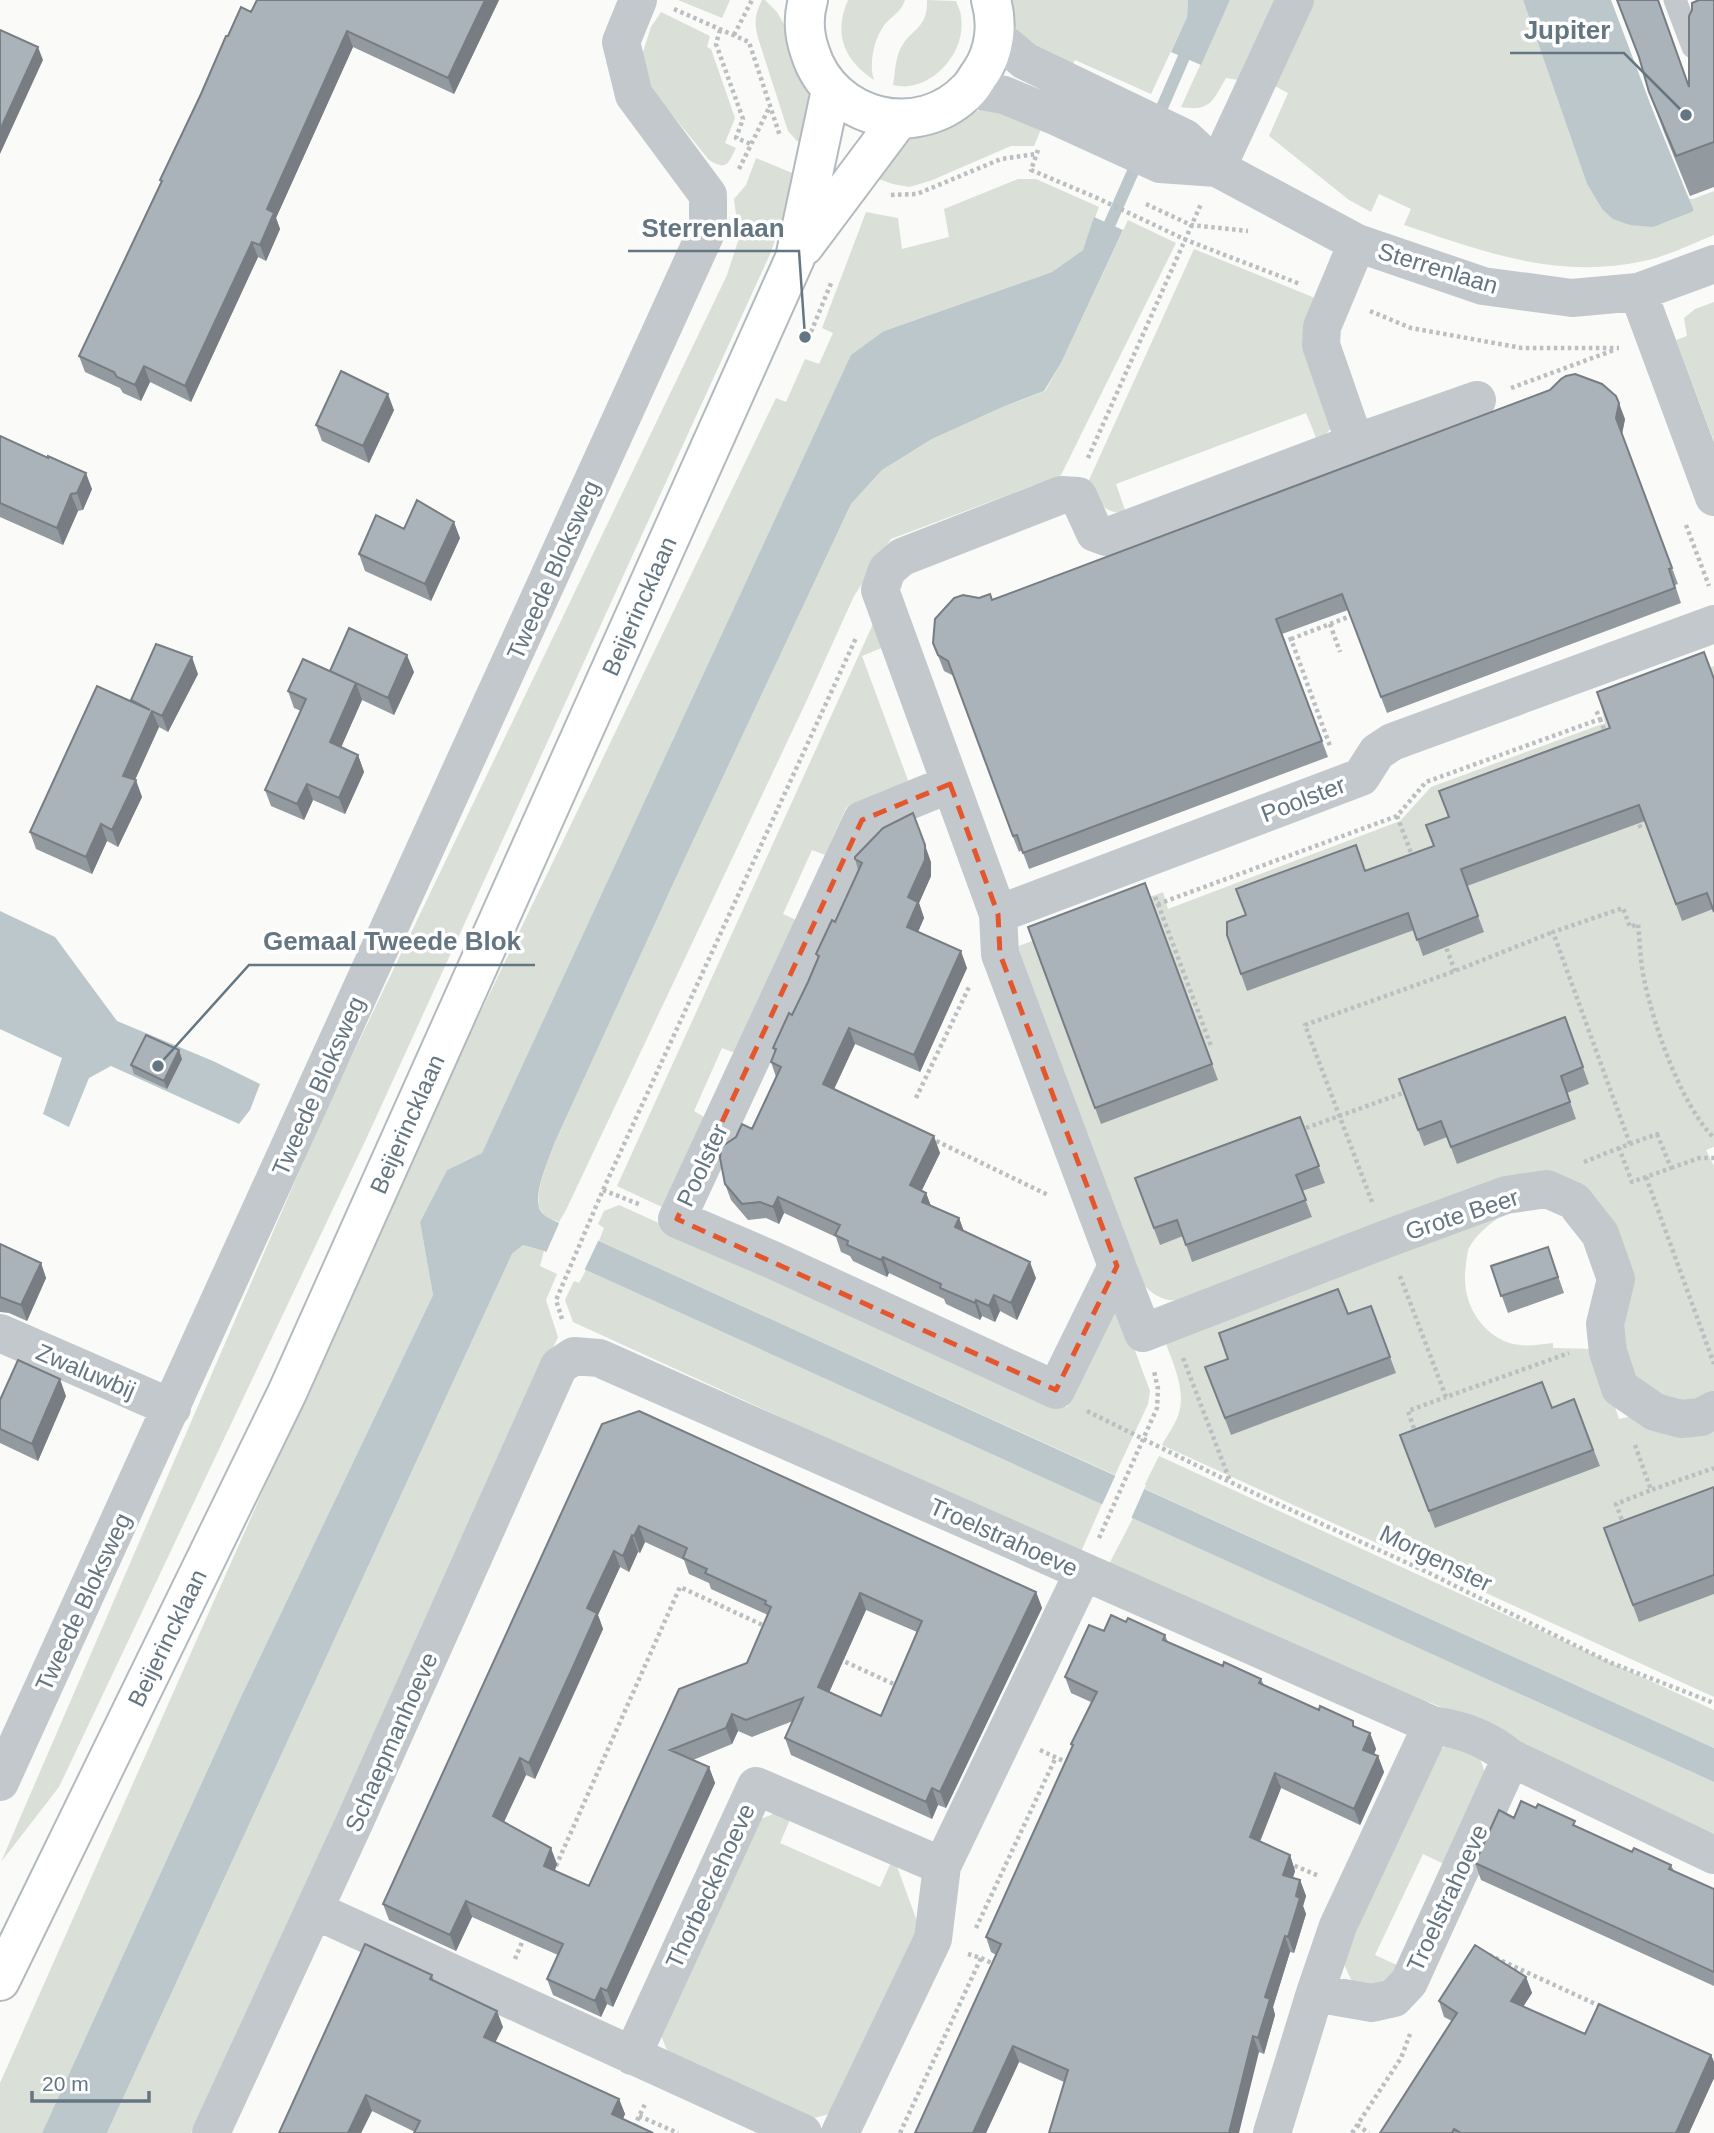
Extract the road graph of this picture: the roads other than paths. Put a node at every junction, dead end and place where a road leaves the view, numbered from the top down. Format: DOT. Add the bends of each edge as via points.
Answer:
graph roads {
  1 [pos="1295,0"];
  2 [pos="1675,0"];
  3 [pos="652,2"];
  4 [pos="800,4"];
  5 [pos="993,18"];
  6 [pos="1693,47"];
  7 [pos="970,89"];
  8 [pos="831,90"];
  9 [pos="899,119"];
  10 [pos="1128,130"];
  11 [pos="1217,168"];
  12 [pos="1357,243"];
  13 [pos="795,258"];
  14 [pos="1714,264"];
  15 [pos="1638,292"];
  16 [pos="1477,400"];
  17 [pos="1355,443"];
  18 [pos="1714,497"];
  19 [pos="1714,624"];
  20 [pos="950,784"];
  21 [pos="999,929"];
  22 [pos="1117,1266"];
  23 [pos="0,1333"];
  24 [pos="574,1356"];
  25 [pos="172,1408"];
  26 [pos="1714,1410"];
  27 [pos="1083,1573"];
  28 [pos="1432,1725"];
  29 [pos="1511,1758"];
  30 [pos="0,1782"];
  31 [pos="1714,1855"];
  32 [pos="942,1866"];
  33 [pos="314,1910"];
  34 [pos="0,1980"];
  35 [pos="1315,1993"];
  36 [pos="632,2056"];
  37 [pos="211,2133"];
  38 [pos="803,2133"];
  39 [pos="840,2133"];
  40 [pos="1272,2133"];
  1 -- 11 [label="street"];
  2 -- 6 [label="lane"];
  3 -- 25 [label="street, Tweede Bloksweg" via="621,42 635,95 708,195 709,228"];
  4 -- 8 [label="main road" via="814,67"];
  5 -- 7 [label="main road" via="986,64"];
  5 -- 10 [label="street, Sterrenlaan" via="1024,61"];
  7 -- 9 [label="main road" via="949,106 925,116"];
  7 -- 10 [label="street, Sterrenlaan" via="1003,95 1055,116"];
  8 -- 9 [label="main road" via="874,116"];
  8 -- 13 [label="main road, Beijerincklaan"];
  9 -- 13 [label="main road, Beijerincklaan"];
  10 -- 11 [label="street, Sterrenlaan"];
  11 -- 12 [label="street, Sterrenlaan"];
  12 -- 15 [label="street, Sterrenlaan" via="1483,286 1572,298"];
  12 -- 17 [label="street" via="1322,327 1321,345"];
  13 -- 34 [label="main road, Beijerincklaan" via="287,1393"];
  14 -- 15 [label="street, Sterrenlaan"];
  15 -- 18 [label="street"];
  16 -- 17 [label="street"];
  17 -- 20 [label="street" via="1106,537 1094,533 1078,496 1061,495 902,557 887,570 880,590"];
  19 -- 21 [label="street, Poolster" via="1392,741 1377,752 1362,777 1142,860"];
  20 -- 21 [label="street"];
  20 -- 22 [label="street, Poolster" via="862,820 677,1219 1056,1390"];
  21 -- 22 [label="street" via="1000,954"];
  22 -- 26 [label="street, Grote Beer" via="1156,1327 1506,1195 1547,1189 1574,1201 1600,1234 1616,1279 1605,1324 1620,1388 1655,1412 1681,1419"];
  23 -- 25 [label="street, Zwaluwbij"];
  24 -- 27 [label="street, Troelstrahoeve" via="599,1358"];
  24 -- 33 [label="street, Schaepmanhoeve" via="559,1366"];
  25 -- 30 [label="street, Tweede Bloksweg"];
  27 -- 28 [label="street, Troelstrahoeve"];
  27 -- 32 [label="street"];
  28 -- 29 [label="street, Troelstrahoeve" via="1458,1729 1492,1743"];
  28 -- 35 [label="street" via="1338,1926"];
  29 -- 31 [label="street, Troelstrahoeve"];
  29 -- 35 [label="street, Troelstrahoeve" via="1409,1982 1394,1998 1372,2003"];
  32 -- 36 [label="street, Thorbeckehoeve" via="757,1786"];
  32 -- 39 [label="street" via="933,1939"];
  33 -- 36 [label="street"];
  33 -- 37 [label="street, Schaepmanhoeve"];
  35 -- 40 [label="street"];
  36 -- 38 [label="street"];
}
